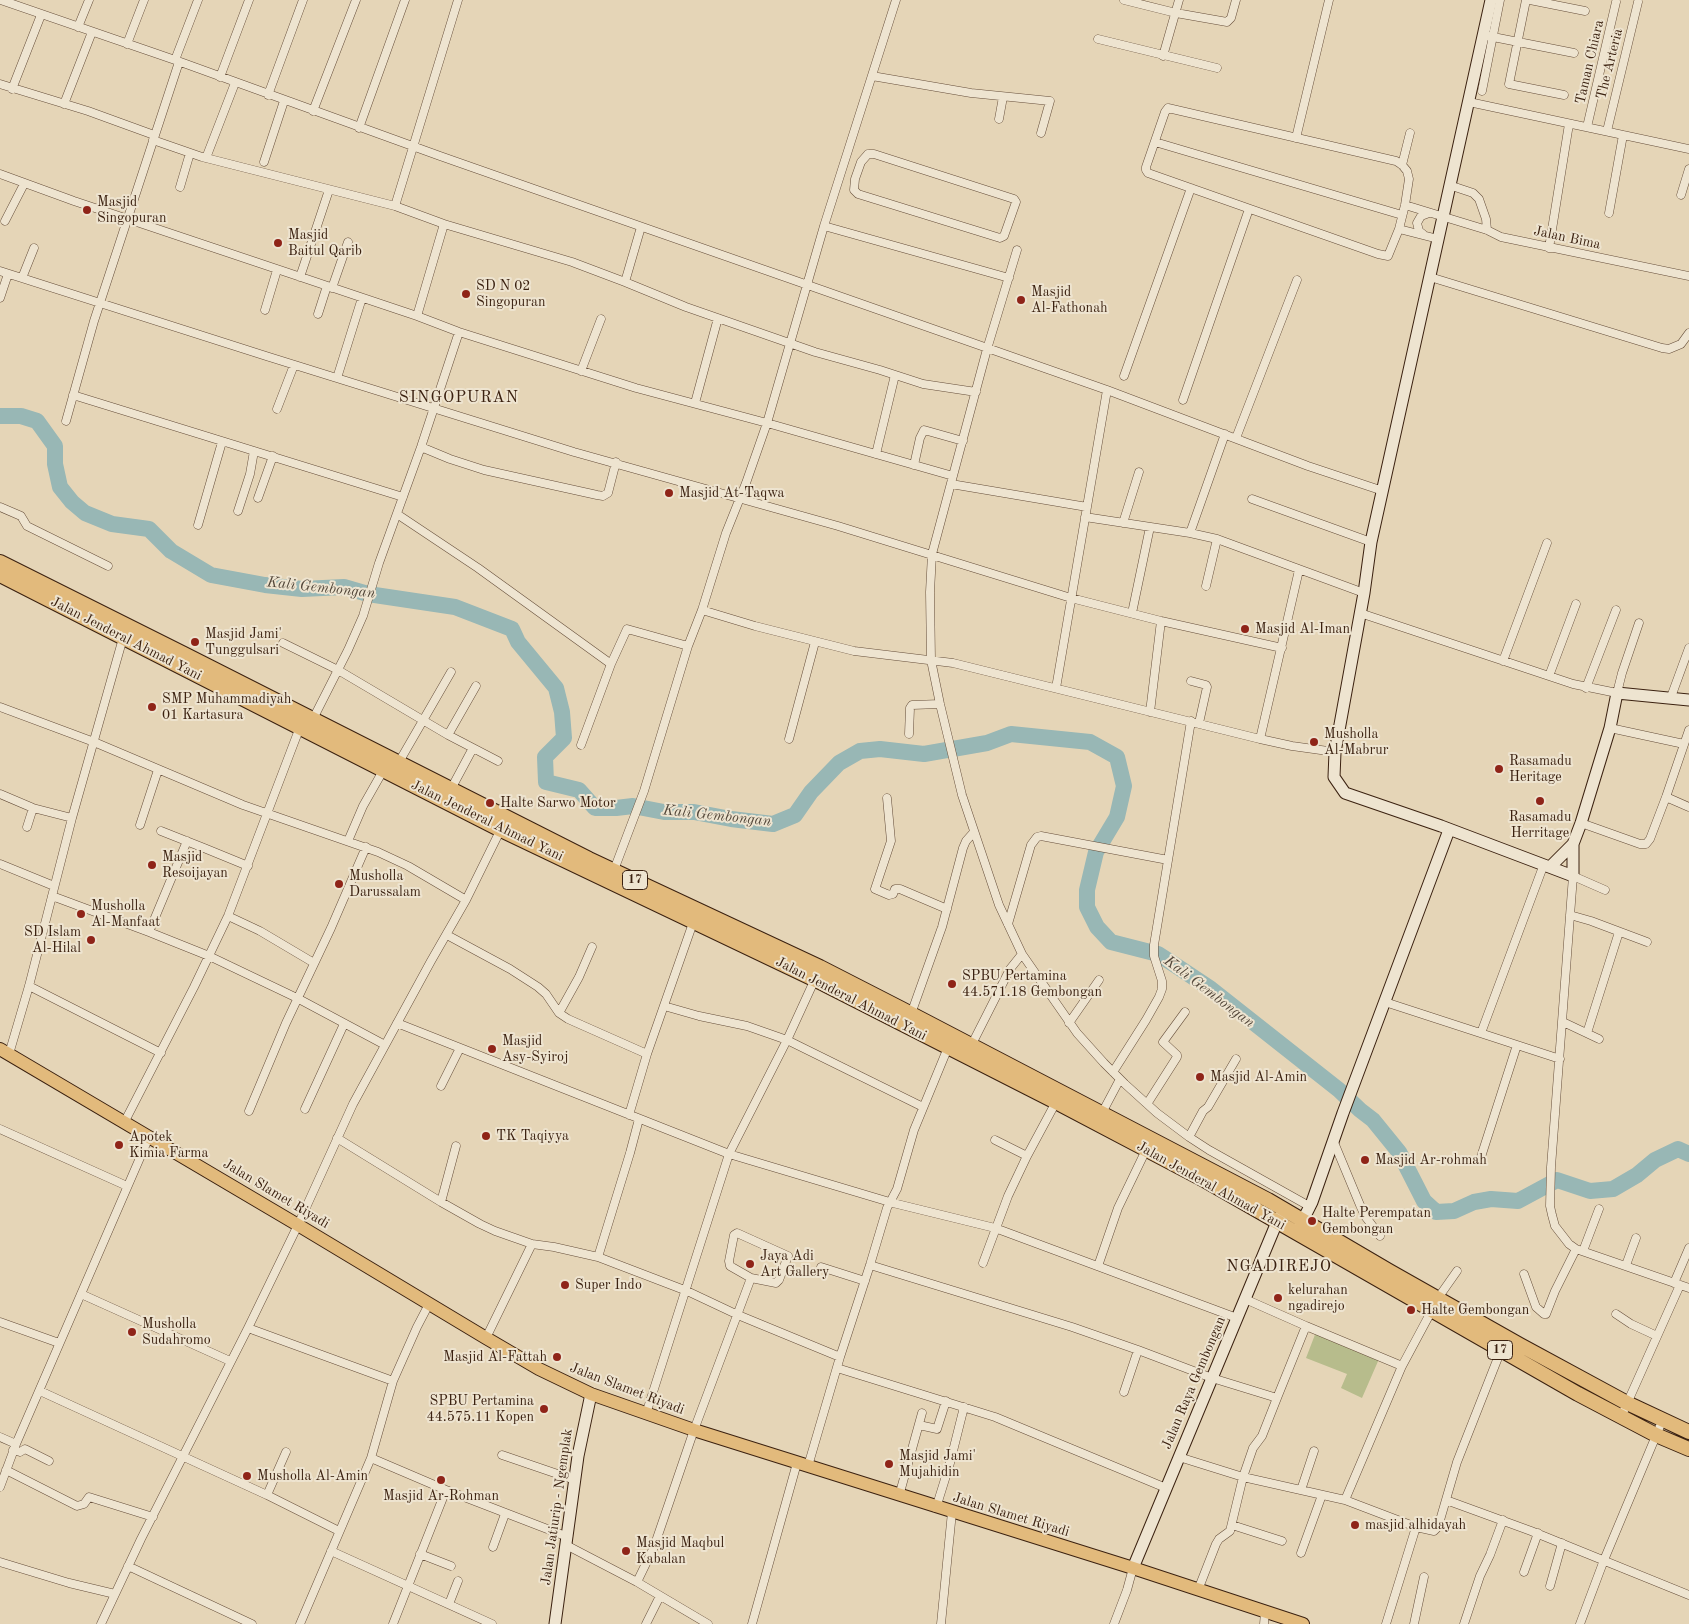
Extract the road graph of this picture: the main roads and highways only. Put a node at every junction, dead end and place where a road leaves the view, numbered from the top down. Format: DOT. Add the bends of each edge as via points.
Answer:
graph roads {
  1 [pos="0,562"];
  2 [pos="0,575"];
  3 [pos="181,659"];
  4 [pos="504,824"];
  5 [pos="696,915"];
  6 [pos="950,1042"];
  7 [pos="4,1051"];
  8 [pos="968,1051"];
  9 [pos="1435,1304"];
  10 [pos="1689,1432"];
  11 [pos="1689,1449"];
  12 [pos="1265,1618"];
  13 [pos="1302,1624"];
  1 -- 3 [label="highway, Jalan Jenderal Ahmad Yani / 17"];
  2 -- 3 [label="highway, Jalan Jenderal Ahmad Yani / 17" via="122,638"];
  3 -- 4 [label="highway, Jalan Jenderal Ahmad Yani / 17" via="300,727"];
  3 -- 4 [label="highway, Jalan Jenderal Ahmad Yani / 17" via="313,719 451,789"];
  4 -- 5 [label="highway, Jalan Jenderal Ahmad Yani / 17"];
  4 -- 5 [label="highway, Jalan Jenderal Ahmad Yani / 17" via="614,870"];
  5 -- 6 [label="highway, Jalan Jenderal Ahmad Yani / 17" via="815,979"];
  5 -- 6 [label="highway, Jalan Jenderal Ahmad Yani / 17" via="820,967 911,1014"];
  6 -- 8 [label="highway, Jalan Jenderal Ahmad Yani / 17"];
  7 -- 12 [label="main road, Jalan Slamet Riyadi" via="486,1338 591,1394 802,1465 1133,1568"];
  8 -- 9 [label="highway, Jalan Jenderal Ahmad Yani / 17" via="1296,1234"];
  8 -- 9 [label="highway, Jalan Jenderal Ahmad Yani / 17" via="1102,1113 1303,1220"];
  9 -- 10 [label="highway, Jalan Jenderal Ahmad Yani / 17"];
  9 -- 11 [label="highway, Jalan Jenderal Ahmad Yani / 17" via="1501,1350 1621,1417"];
  12 -- 13 [label="main road, Jalan Slamet Riyadi"];
}
